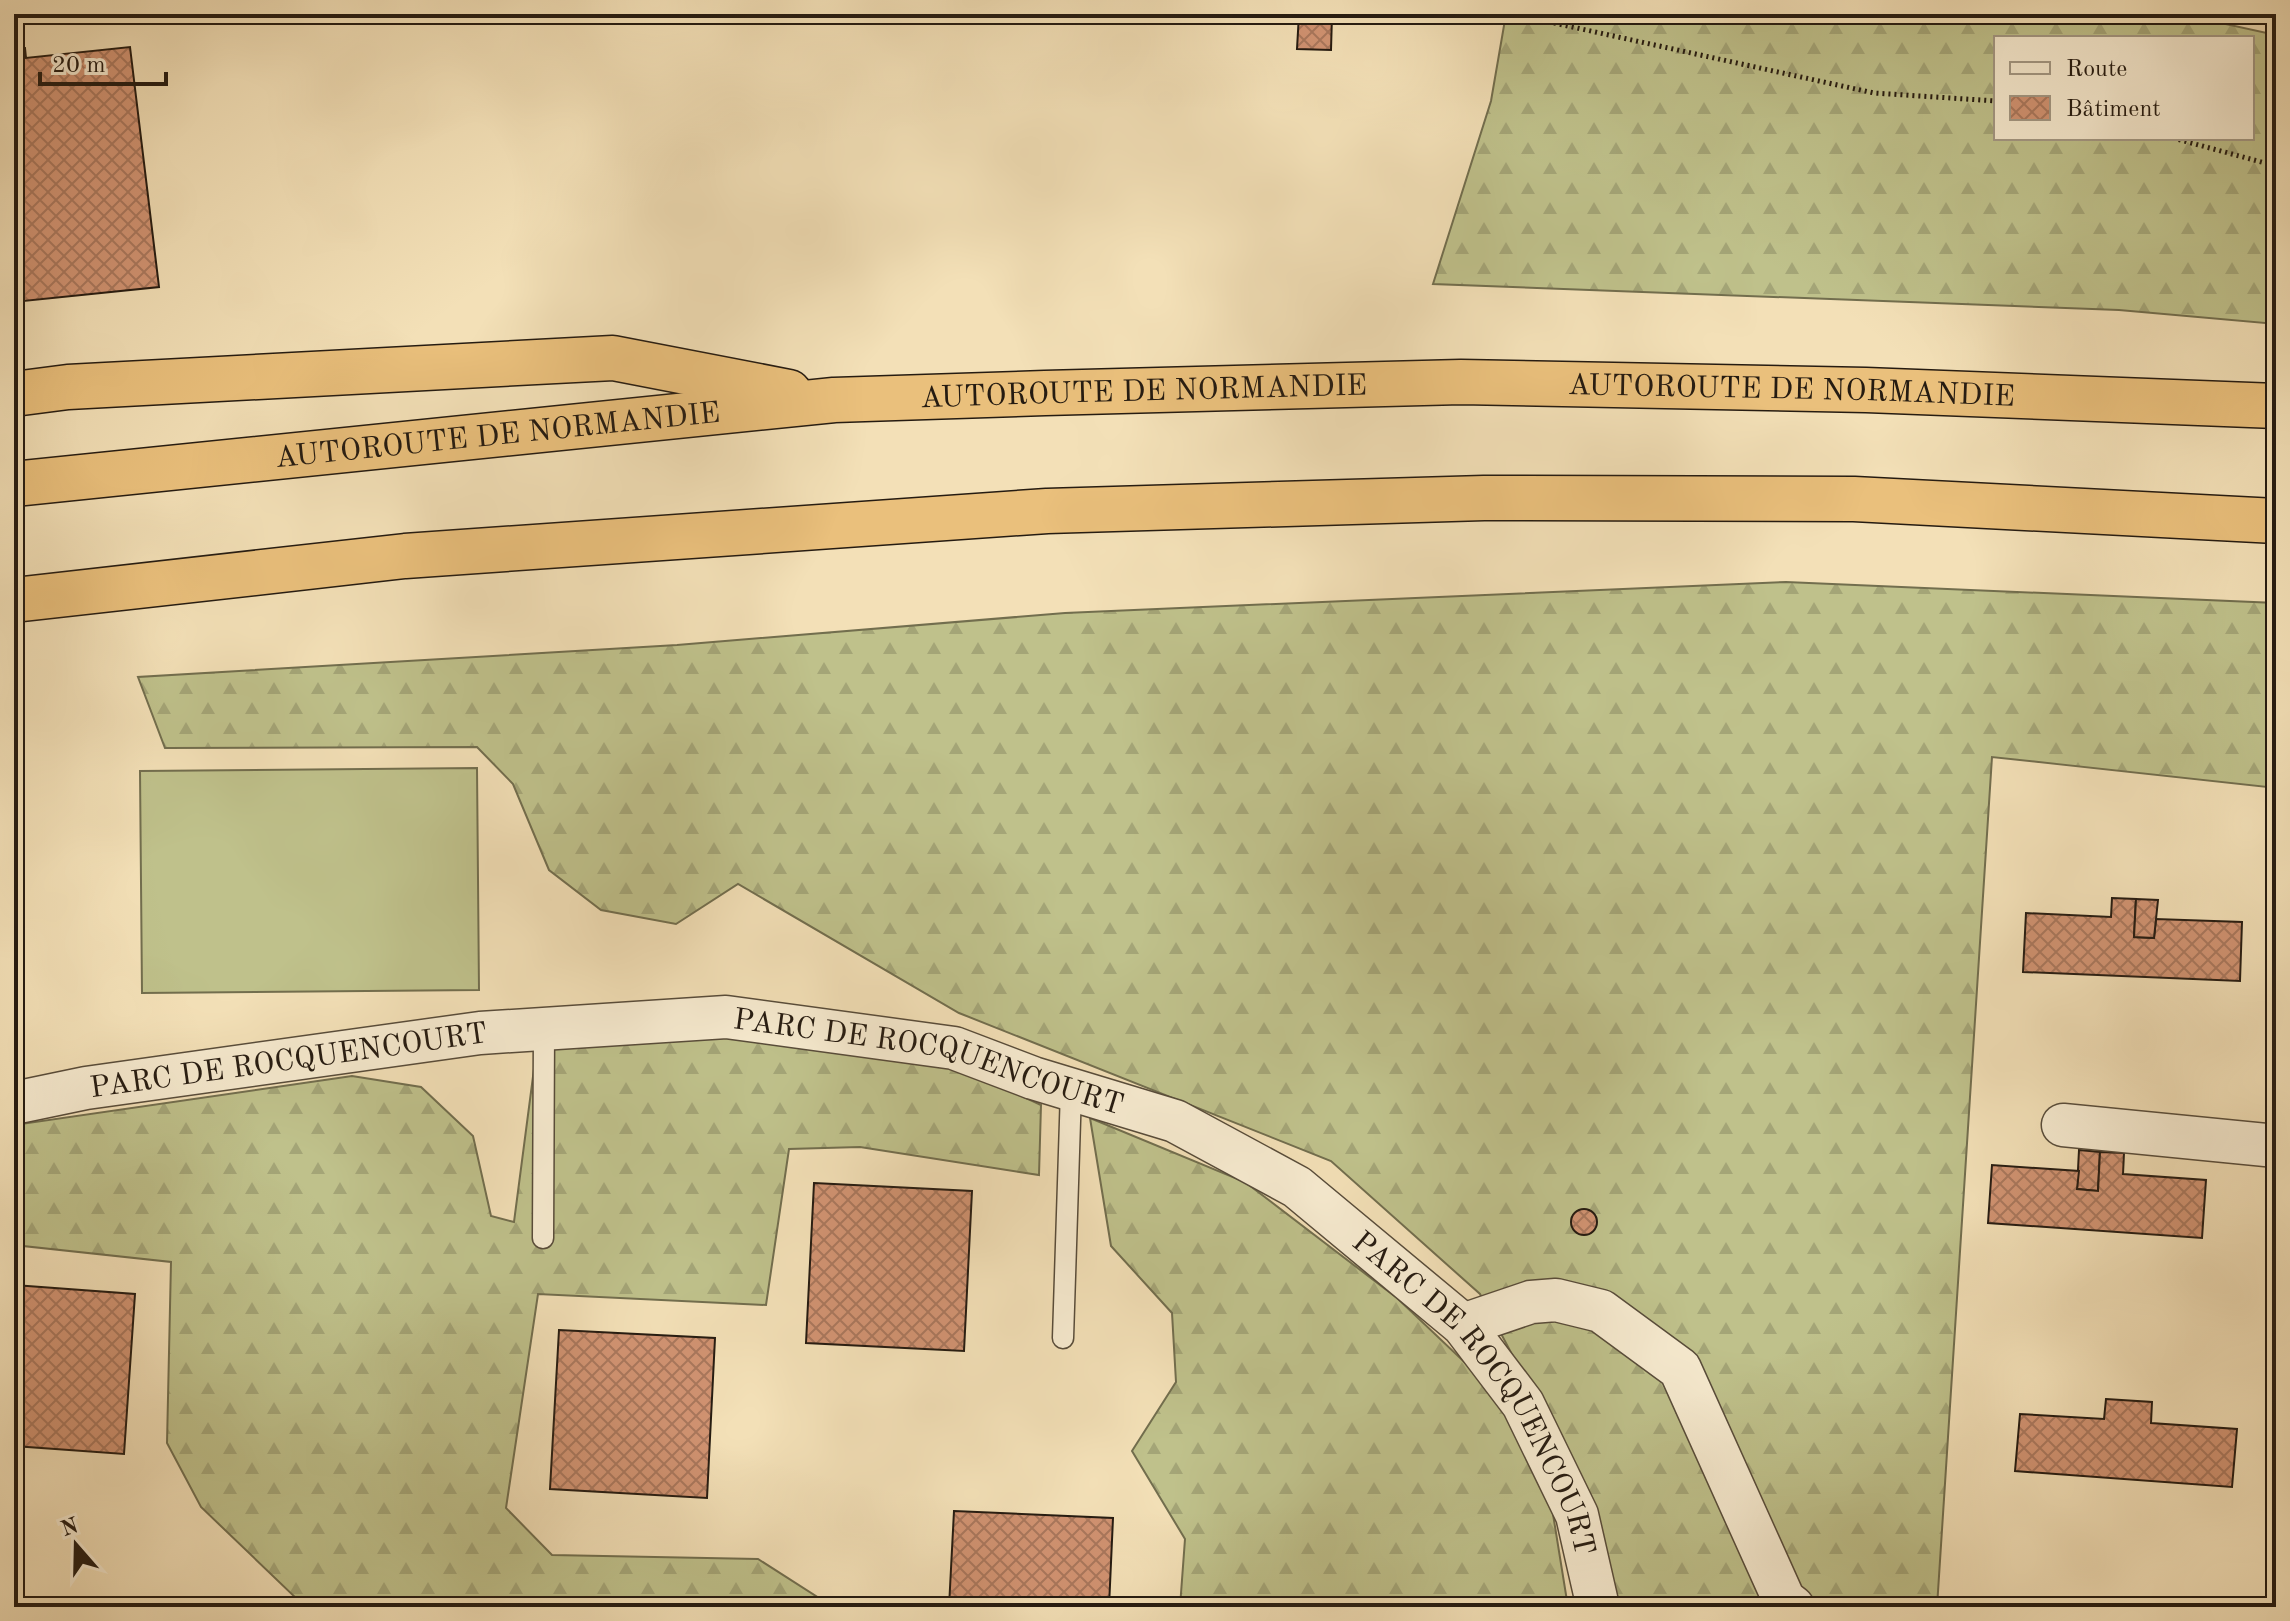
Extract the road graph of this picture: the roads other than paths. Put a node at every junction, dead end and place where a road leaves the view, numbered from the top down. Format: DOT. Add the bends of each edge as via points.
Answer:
graph roads {
  1 [pos="14,394"];
  2 [pos="834,400"];
  3 [pos="2276,406"];
  4 [pos="14,484"];
  5 [pos="2276,521"];
  6 [pos="14,600"];
  7 [pos="544,1029"];
  8 [pos="1071,1090"];
  9 [pos="14,1103"];
  10 [pos="2063,1125"];
  11 [pos="2276,1146"];
  12 [pos="543,1238"];
  13 [pos="1463,1325"];
  14 [pos="1063,1338"];
  15 [pos="1598,1607"];
  16 [pos="1793,1607"];
  1 -- 2 [label="highway" via="613,358"];
  2 -- 3 [label="highway, AUTOROUTE DE NORMANDIE" via="1461,382"];
  2 -- 4 [label="highway, AUTOROUTE DE NORMANDIE"];
  5 -- 6 [label="highway" via="1854,499 1484,498 1062,510 405,556"];
  7 -- 8 [label="street, PARC DE ROCQUENCOURT" via="726,1017 954,1048"];
  7 -- 9 [label="street, PARC DE ROCQUENCOURT" via="480,1033"];
  7 -- 12 [label="lane"];
  8 -- 13 [label="street, PARC DE ROCQUENCOURT" via="1175,1121 1297,1187"];
  8 -- 14 [label="lane"];
  10 -- 11 [label="street"];
  13 -- 15 [label="street, PARC DE ROCQUENCOURT" via="1523,1404 1577,1515"];
  13 -- 16 [label="street" via="1531,1302 1556,1300 1601,1311 1680,1369 1784,1600"];
}
